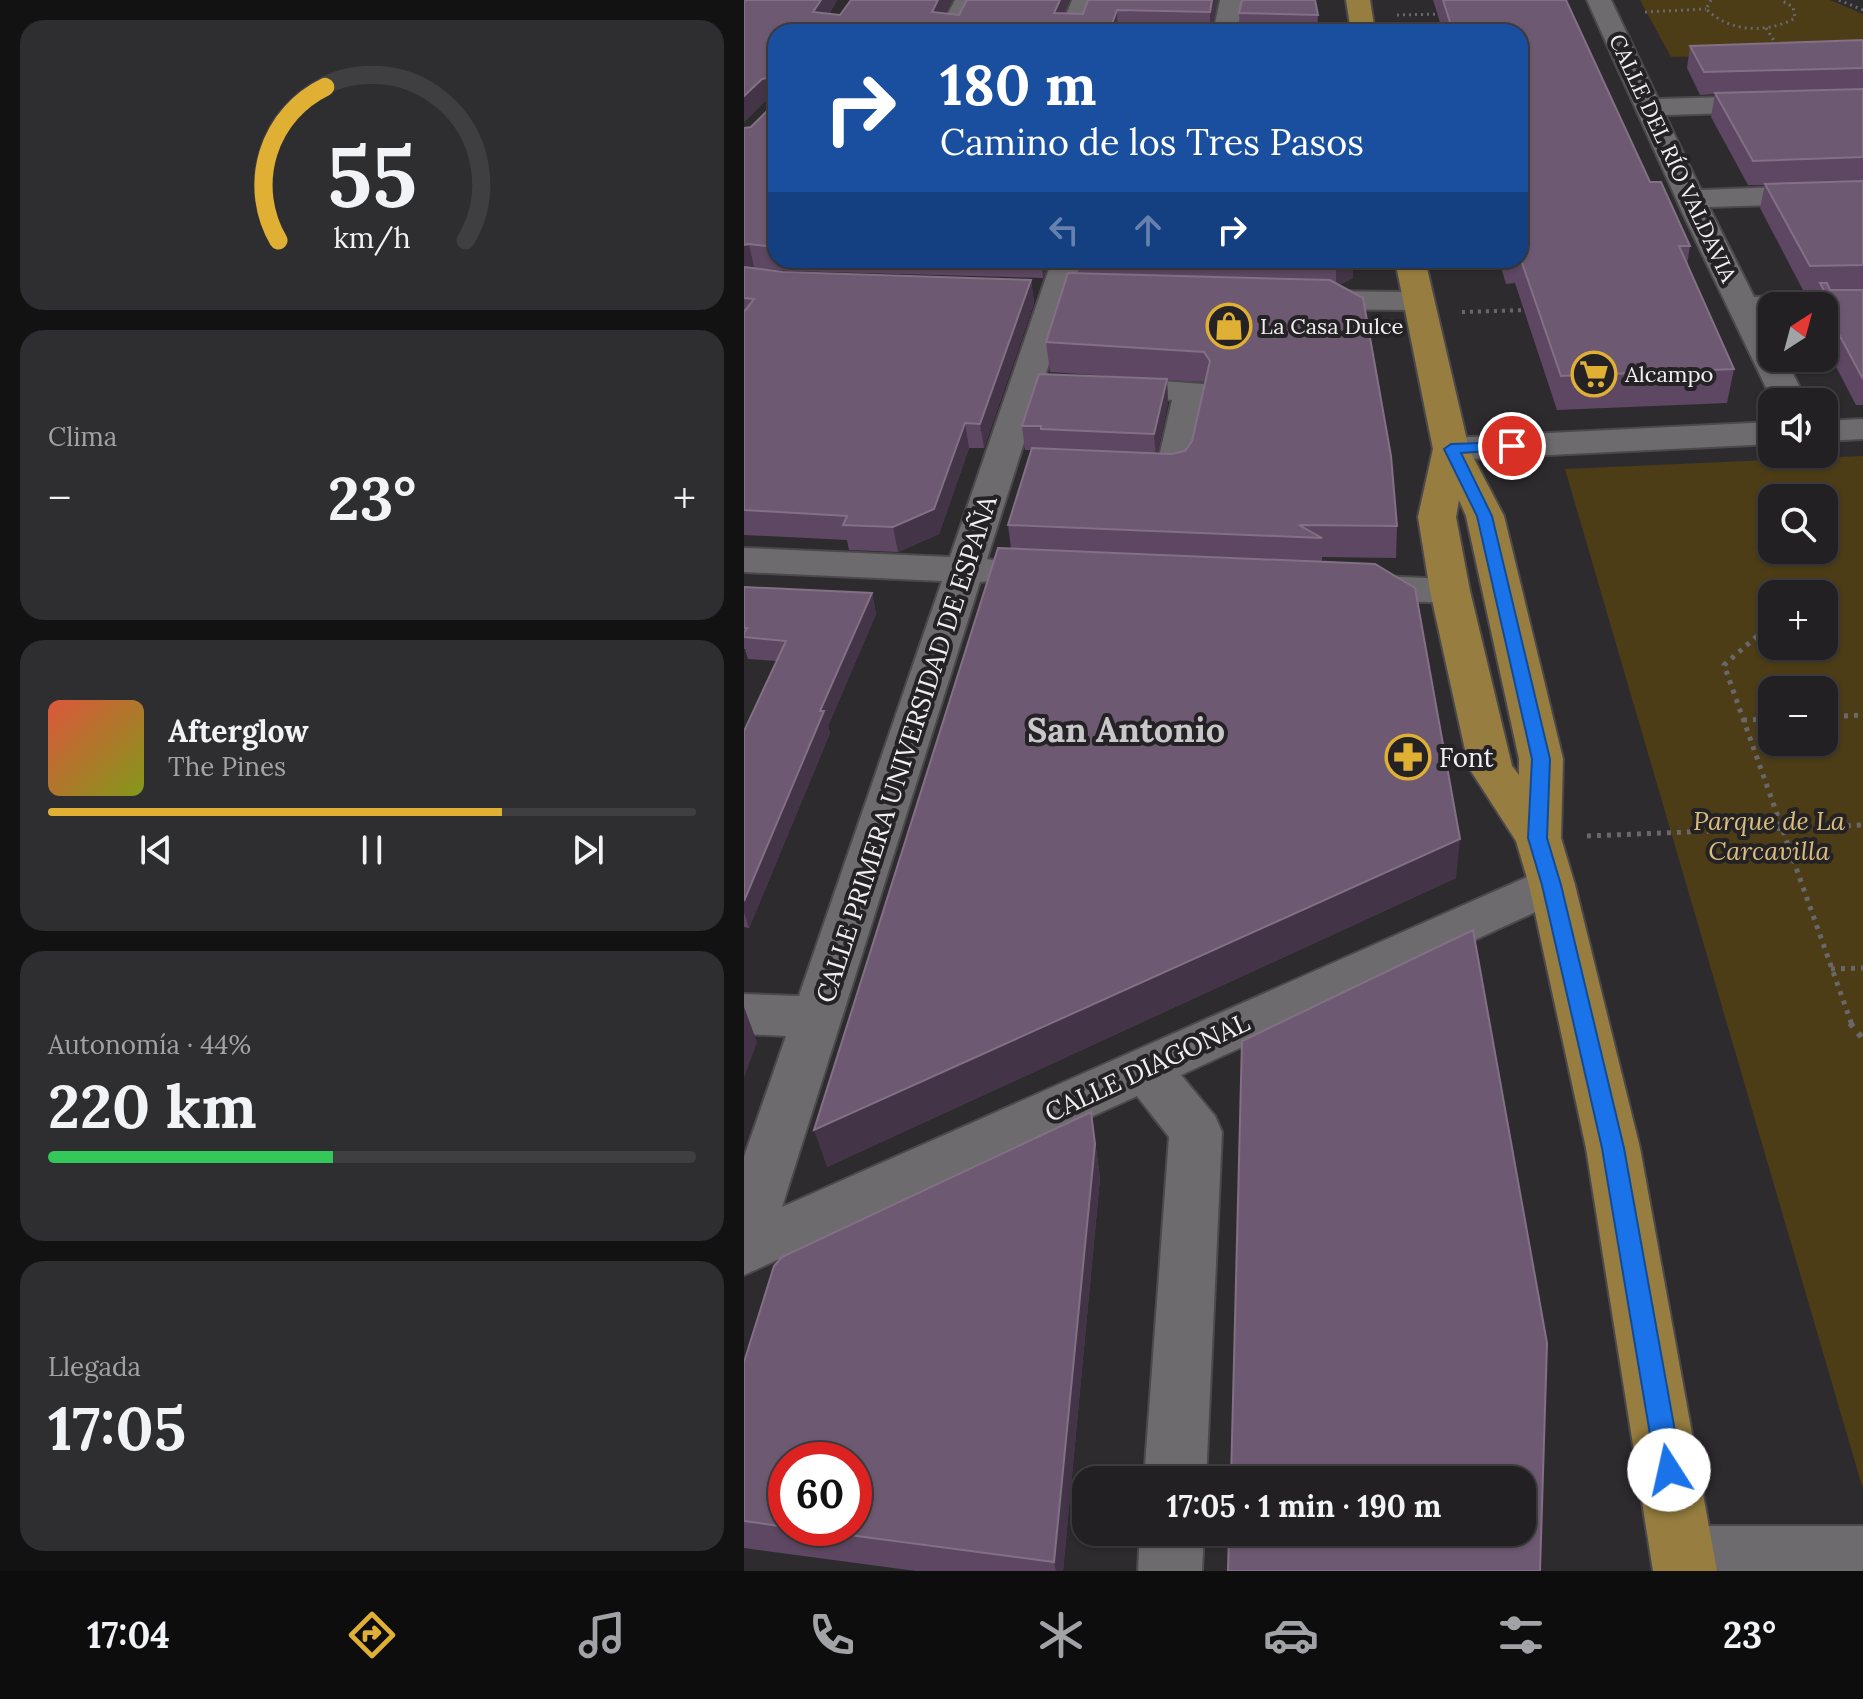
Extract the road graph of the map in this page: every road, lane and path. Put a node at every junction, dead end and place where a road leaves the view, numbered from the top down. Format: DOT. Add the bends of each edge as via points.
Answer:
graph roads {
  1 [pos="967,0"];
  2 [pos="1084,0"];
  3 [pos="1232,0"];
  4 [pos="1711,0"];
  5 [pos="1791,0"];
  6 [pos="1839,0"];
  7 [pos="1783,1"];
  8 [pos="1603,6"];
  9 [pos="1706,9"];
  10 [pos="1863,10"];
  11 [pos="1452,14"];
  12 [pos="1360,16"];
  13 [pos="954,24"];
  14 [pos="1074,24"];
  15 [pos="1227,24"];
  16 [pos="1766,28"];
  17 [pos="1783,55"];
  18 [pos="1863,101"];
  19 [pos="1648,107"];
  20 [pos="1863,193"];
  21 [pos="1692,199"];
  22 [pos="1412,268"];
  23 [pos="1061,284"];
  24 [pos="1276,299"];
  25 [pos="1863,302"];
  26 [pos="1419,307"];
  27 [pos="1743,307"];
  28 [pos="1529,310"];
  29 [pos="1056,385"];
  30 [pos="1783,388"];
  31 [pos="1863,429"];
  32 [pos="1838,430"];
  33 [pos="1758,434"];
  34 [pos="1451,449"];
  35 [pos="1109,470"];
  36 [pos="744,560"];
  37 [pos="965,570"];
  38 [pos="1030,573"];
  39 [pos="1312,585"];
  40 [pos="1450,591"];
  41 [pos="1758,635"];
  42 [pos="1863,715"];
  43 [pos="1838,716"];
  44 [pos="1758,719"];
  45 [pos="1743,720"];
  46 [pos="1863,825"];
  47 [pos="1781,828"];
  48 [pos="1545,862"];
  49 [pos="1863,968"];
  50 [pos="1831,969"];
  51 [pos="744,1014"];
  52 [pos="818,1017"];
  53 [pos="1863,1039"];
  54 [pos="1145,1068"];
  55 [pos="744,1238"];
  56 [pos="744,1250"];
  57 [pos="1176,1466"];
  58 [pos="1171,1546"];
  59 [pos="1863,1558"];
  60 [pos="1685,1565"];
  61 [pos="1170,1571"];
  1 -- 13 [label="street"];
  2 -- 14 [label="street"];
  3 -- 15 [label="street"];
  4 -- 9 [label="path"];
  5 -- 7 [label="path"];
  6 -- 10 [label="path"];
  7 -- 16 [label="path" via="1793,7 1795,18"];
  8 -- 9 [label="path"];
  8 -- 19 [label="street, CALLE DEL RÍO VALDAVIA"];
  9 -- 16 [label="path" via="1727,23"];
  11 -- 12 [label="path"];
  16 -- 17 [label="path"];
  18 -- 19 [label="street"];
  19 -- 21 [label="street, CALLE DEL RÍO VALDAVIA"];
  20 -- 21 [label="street"];
  21 -- 27 [label="street, CALLE DEL RÍO VALDAVIA"];
  22 -- 26 [label="main road"];
  23 -- 29 [label="street, CALLE PRIMERA UNIVERSIDAD DE ESPAÑA"];
  24 -- 26 [label="street"];
  25 -- 27 [label="street"];
  26 -- 28 [label="path"];
  26 -- 34 [label="main road"];
  27 -- 30 [label="street, CALLE DEL RÍO VALDAVIA"];
  29 -- 35 [label="street" via="1191,391 1173,472"];
  29 -- 37 [label="street, CALLE PRIMERA UNIVERSIDAD DE ESPAÑA"];
  31 -- 32 [label="street"];
  33 -- 34 [label="street"];
  34 -- 40 [label="main road" via="1437,517"];
  34 -- 48 [label="main road" via="1485,516 1541,759"];
  36 -- 37 [label="street"];
  37 -- 38 [label="street"];
  37 -- 52 [label="street, CALLE PRIMERA UNIVERSIDAD DE ESPAÑA"];
  39 -- 40 [label="street"];
  40 -- 48 [label="main road" via="1491,768"];
  41 -- 45 [label="path" via="1724,665"];
  42 -- 43 [label="path"];
  44 -- 45 [label="path"];
  45 -- 47 [label="path"];
  46 -- 47 [label="path"];
  47 -- 48 [label="path"];
  47 -- 50 [label="path"];
  48 -- 54 [label="street, CALLE DIAGONAL"];
  48 -- 60 [label="main road" via="1613,1148"];
  49 -- 50 [label="path"];
  50 -- 53 [label="path" via="1850,1023"];
  51 -- 52 [label="street"];
  52 -- 55 [label="street, CALLE PRIMERA UNIVERSIDAD DE ESPAÑA"];
  54 -- 56 [label="street, CALLE DIAGONAL"];
  54 -- 57 [label="street" via="1196,1132"];
  58 -- 61 [label="street"];
  59 -- 60 [label="street"];
}
